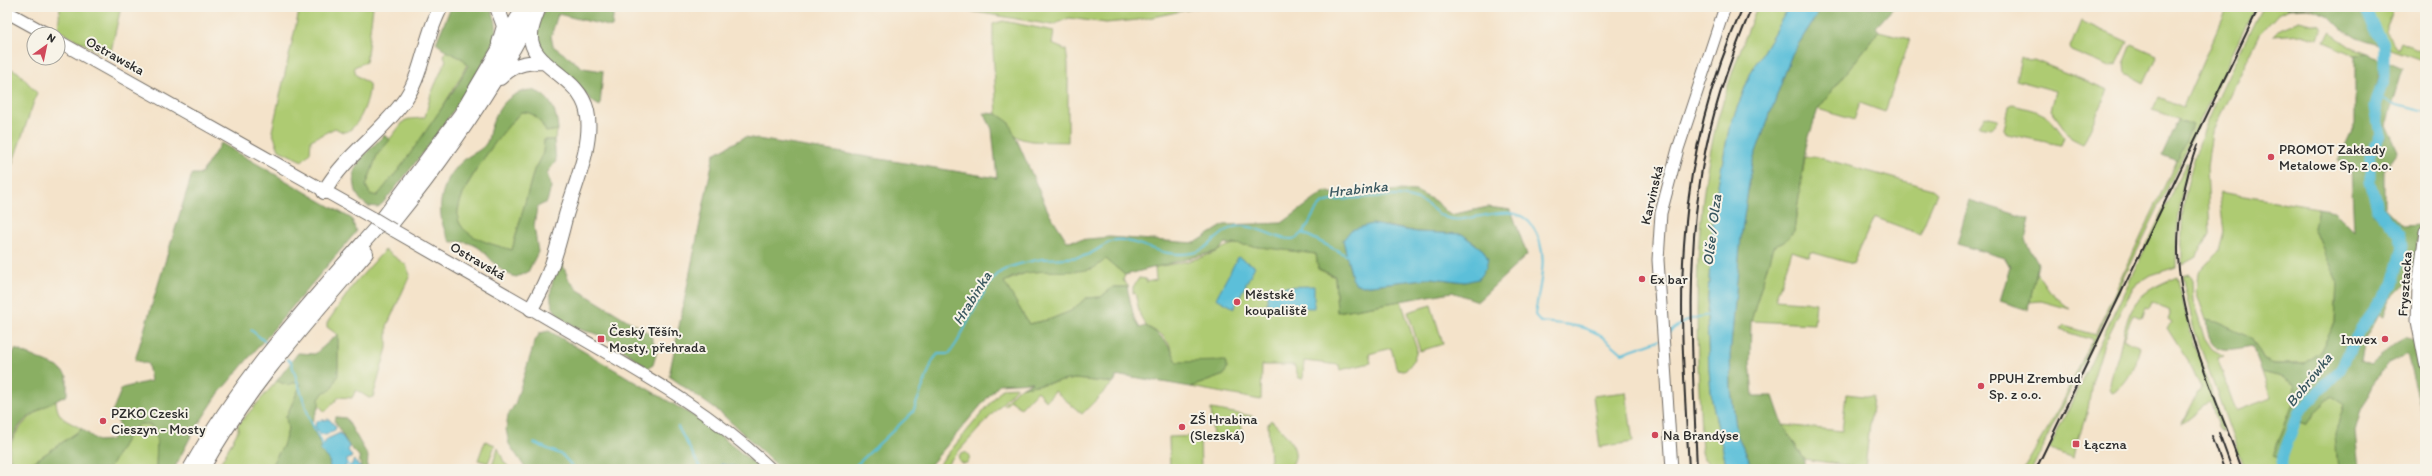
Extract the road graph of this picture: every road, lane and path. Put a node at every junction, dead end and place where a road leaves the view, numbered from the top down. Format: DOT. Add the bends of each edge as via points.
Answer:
graph roads {
  1 [pos="441,7"];
  2 [pos="498,7"];
  3 [pos="524,7"];
  4 [pos="536,7"];
  5 [pos="539,7"];
  6 [pos="1725,7"];
  7 [pos="7,12"];
  8 [pos="32,26"];
  9 [pos="66,45"];
  10 [pos="542,62"];
  11 [pos="484,88"];
  12 [pos="158,97"];
  13 [pos="324,192"];
  14 [pos="384,225"];
  15 [pos="2425,231"];
  16 [pos="531,309"];
  17 [pos="2425,363"];
  18 [pos="190,469"];
  19 [pos="202,469"];
  20 [pos="771,469"];
  21 [pos="1672,469"];
  1 -- 13 [label="highway" via="417,78 405,99 346,162"];
  2 -- 11 [label="highway" via="503,20 503,32"];
  3 -- 11 [label="highway"];
  4 -- 11 [label="highway"];
  5 -- 10 [label="highway" via="531,37"];
  6 -- 21 [label="main road, Karvinská" via="1670,177 1661,213 1658,260"];
  7 -- 8 [label="main road"];
  9 -- 12 [label="main road, Ostrawska"];
  10 -- 11 [label="highway" via="514,66"];
  10 -- 16 [label="highway" via="567,78 576,89 587,111 589,129 553,262"];
  11 -- 14 [label="highway"];
  11 -- 14 [label="highway" via="423,186"];
  12 -- 13 [label="main road, Ostravská"];
  13 -- 14 [label="main road, Ostravská"];
  14 -- 16 [label="main road, Ostravská"];
  14 -- 18 [label="highway" via="260,363 228,405"];
  14 -- 19 [label="highway" via="258,382 229,423"];
  15 -- 17 [label="main road, Frysztacka" via="2417,321"];
  16 -- 20 [label="main road, Ostravská" via="687,401 718,422"];
}
